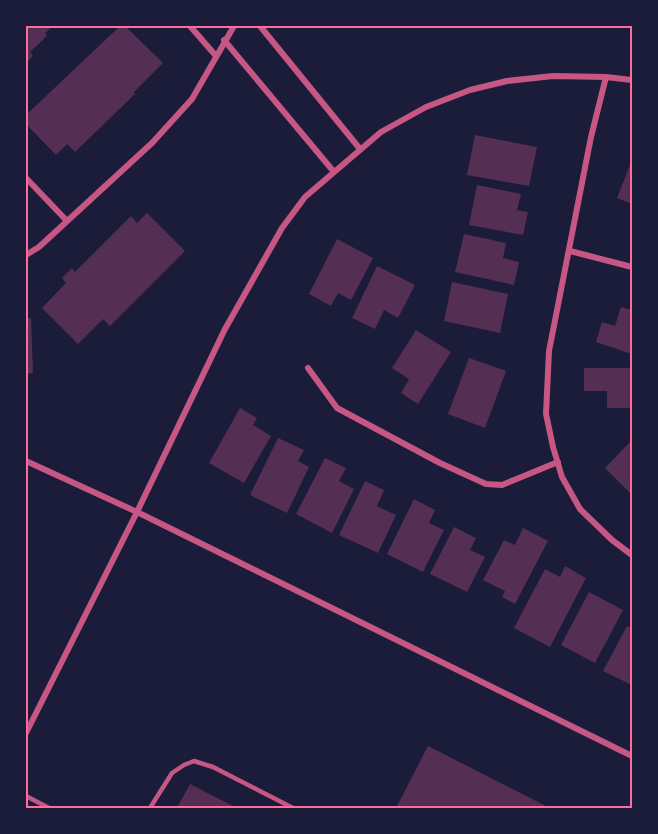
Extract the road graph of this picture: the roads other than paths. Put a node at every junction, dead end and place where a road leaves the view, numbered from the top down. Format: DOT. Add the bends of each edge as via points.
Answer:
graph roads {
  1 [pos="190,26"];
  2 [pos="234,26"];
  3 [pos="260,26"];
  4 [pos="225,40"];
  5 [pos="216,56"];
  6 [pos="606,77"];
  7 [pos="633,80"];
  8 [pos="360,149"];
  9 [pos="334,172"];
  10 [pos="26,178"];
  11 [pos="67,221"];
  12 [pos="570,250"];
  13 [pos="26,255"];
  14 [pos="633,267"];
  15 [pos="308,368"];
  16 [pos="26,460"];
  17 [pos="558,462"];
  18 [pos="137,512"];
  19 [pos="633,555"];
  20 [pos="26,733"];
  21 [pos="633,756"];
  22 [pos="26,796"];
  23 [pos="49,808"];
  24 [pos="150,808"];
  25 [pos="293,808"];
  1 -- 5 [label="street"];
  2 -- 4 [label="street"];
  3 -- 8 [label="street"];
  4 -- 5 [label="street"];
  4 -- 9 [label="street"];
  5 -- 11 [label="street" via="192,99 152,143"];
  6 -- 7 [label="street"];
  6 -- 8 [label="street" via="553,76 470,90 426,107 381,132"];
  6 -- 12 [label="street"];
  8 -- 9 [label="street"];
  9 -- 18 [label="street" via="305,197 252,279"];
  10 -- 11 [label="street"];
  11 -- 13 [label="street"];
  12 -- 14 [label="street"];
  12 -- 17 [label="street" via="549,351 546,414"];
  15 -- 17 [label="street" via="337,408 486,484 502,485"];
  16 -- 18 [label="street"];
  17 -- 19 [label="street" via="580,509"];
  18 -- 20 [label="street"];
  18 -- 21 [label="street"];
  22 -- 23 [label="lane"];
  24 -- 25 [label="lane" via="172,773 194,761"];
}
